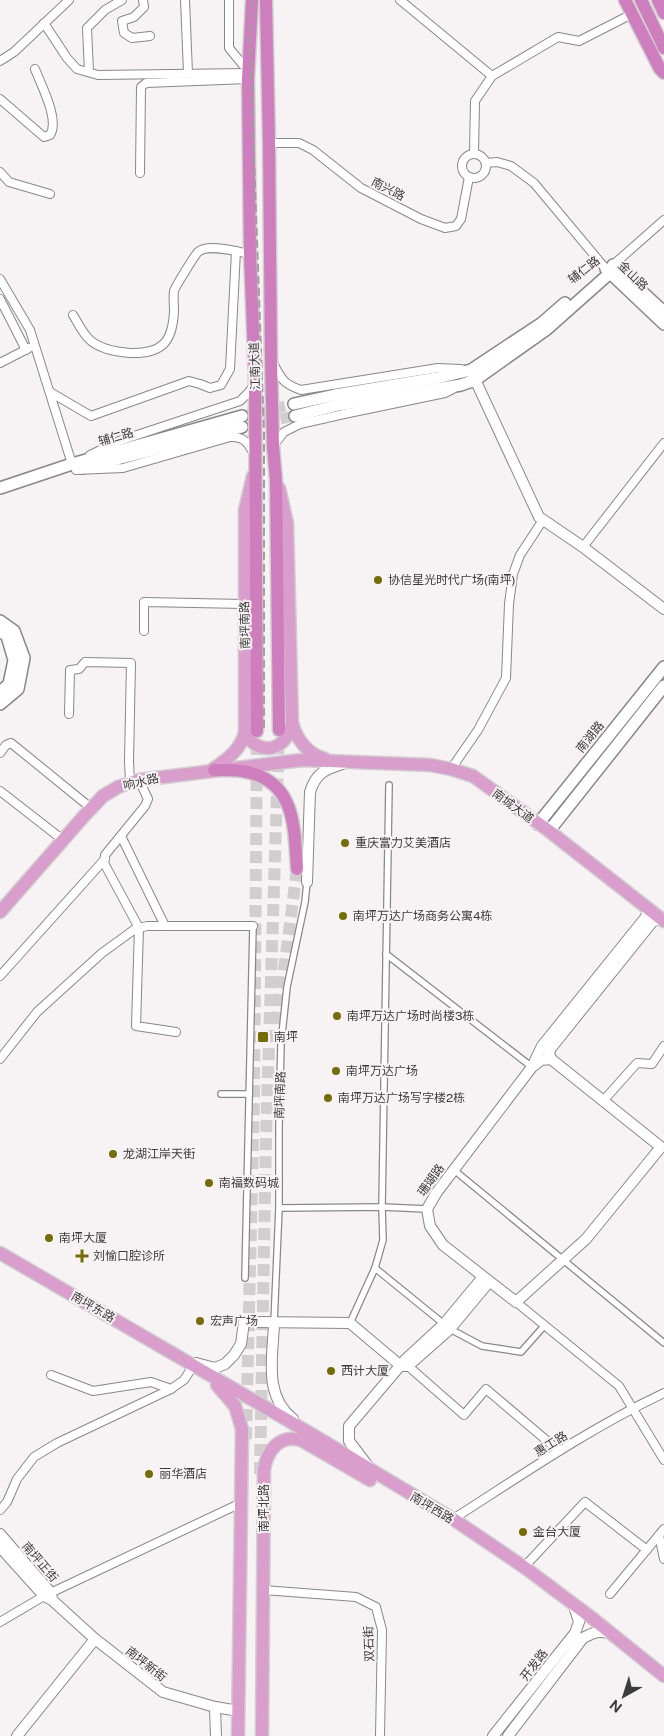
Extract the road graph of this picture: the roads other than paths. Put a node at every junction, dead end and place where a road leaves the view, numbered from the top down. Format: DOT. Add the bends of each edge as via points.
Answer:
graph roads {
  1 [pos="69,0"];
  2 [pos="122,0"];
  3 [pos="143,0"];
  4 [pos="185,0"];
  5 [pos="229,0"];
  6 [pos="252,0"];
  7 [pos="266,0"];
  8 [pos="400,0"];
  9 [pos="625,0"];
  10 [pos="641,0"];
  11 [pos="658,0"];
  12 [pos="664,13"];
  13 [pos="632,14"];
  14 [pos="44,23"];
  15 [pos="150,36"];
  16 [pos="664,48"];
  17 [pos="0,61"];
  18 [pos="35,69"];
  19 [pos="89,72"];
  20 [pos="664,73"];
  21 [pos="188,74"];
  22 [pos="248,74"];
  23 [pos="492,76"];
  24 [pos="0,99"];
  25 [pos="269,143"];
  26 [pos="474,154"];
  27 [pos="486,163"];
  28 [pos="0,172"];
  29 [pos="140,173"];
  30 [pos="469,178"];
  31 [pos="50,194"];
  32 [pos="664,220"];
  33 [pos="236,251"];
  34 [pos="250,254"];
  35 [pos="609,269"];
  36 [pos="0,279"];
  37 [pos="0,299"];
  38 [pos="664,312"];
  39 [pos="73,315"];
  40 [pos="664,324"];
  41 [pos="35,345"];
  42 [pos="26,350"];
  43 [pos="271,360"];
  44 [pos="0,362"];
  45 [pos="473,375"];
  46 [pos="256,382"];
  47 [pos="461,385"];
  48 [pos="50,392"];
  49 [pos="242,422"];
  50 [pos="664,443"];
  51 [pos="273,446"];
  52 [pos="255,462"];
  53 [pos="74,467"];
  54 [pos="276,480"];
  55 [pos="0,488"];
  56 [pos="0,495"];
  57 [pos="543,520"];
  58 [pos="583,547"];
  59 [pos="244,604"];
  60 [pos="664,609"];
  61 [pos="0,621"];
  62 [pos="0,631"];
  63 [pos="144,631"];
  64 [pos="664,668"];
  65 [pos="664,686"];
  66 [pos="0,692"];
  67 [pos="0,704"];
  68 [pos="69,714"];
  69 [pos="292,723"];
  70 [pos="279,730"];
  71 [pos="251,731"];
  72 [pos="0,753"];
  73 [pos="341,762"];
  74 [pos="451,769"];
  75 [pos="213,770"];
  76 [pos="135,781"];
  77 [pos="389,785"];
  78 [pos="0,791"];
  79 [pos="91,808"];
  80 [pos="544,828"];
  81 [pos="121,836"];
  82 [pos="63,840"];
  83 [pos="105,859"];
  84 [pos="297,870"];
  85 [pos="307,882"];
  86 [pos="648,908"];
  87 [pos="0,912"];
  88 [pos="663,920"];
  89 [pos="165,926"];
  90 [pos="254,926"];
  91 [pos="139,928"];
  92 [pos="386,954"];
  93 [pos="0,976"];
  94 [pos="176,1032"];
  95 [pos="664,1046"];
  96 [pos="0,1059"];
  97 [pos="551,1059"];
  98 [pos="532,1067"];
  99 [pos="221,1094"];
  100 [pos="249,1094"];
  101 [pos="603,1101"];
  102 [pos="662,1149"];
  103 [pos="454,1170"];
  104 [pos="382,1207"];
  105 [pos="279,1208"];
  106 [pos="427,1209"];
  107 [pos="0,1253"];
  108 [pos="563,1260"];
  109 [pos="375,1268"];
  110 [pos="244,1278"];
  111 [pos="486,1279"];
  112 [pos="516,1302"];
  113 [pos="274,1322"];
  114 [pos="350,1323"];
  115 [pos="544,1325"];
  116 [pos="447,1326"];
  117 [pos="664,1343"];
  118 [pos="190,1364"];
  119 [pos="404,1364"];
  120 [pos="51,1375"];
  121 [pos="171,1389"];
  122 [pos="664,1393"];
  123 [pos="633,1408"];
  124 [pos="313,1435"];
  125 [pos="559,1451"];
  126 [pos="664,1460"];
  127 [pos="372,1471"];
  128 [pos="421,1501"];
  129 [pos="241,1503"];
  130 [pos="0,1510"];
  131 [pos="453,1519"];
  132 [pos="662,1532"];
  133 [pos="0,1534"];
  134 [pos="0,1547"];
  135 [pos="647,1550"];
  136 [pos="664,1559"];
  137 [pos="524,1567"];
  138 [pos="263,1590"];
  139 [pos="610,1594"];
  140 [pos="49,1596"];
  141 [pos="573,1603"];
  142 [pos="0,1622"];
  143 [pos="613,1635"];
  144 [pos="95,1639"];
  145 [pos="664,1676"];
  146 [pos="215,1707"];
  147 [pos="239,1711"];
  148 [pos="17,1736"];
  149 [pos="216,1736"];
  150 [pos="238,1736"];
  151 [pos="262,1736"];
  152 [pos="380,1736"];
  153 [pos="493,1736"];
  154 [pos="508,1736"];
  1 -- 14 [label="street"];
  2 -- 19 [label="street" via="105,10 87,28"];
  3 -- 15 [label="street" via="144,7 134,17 122,21 124,33 132,38"];
  4 -- 21 [label="street"];
  5 -- 22 [label="street" via="229,48"];
  6 -- 22 [label="highway, 江南大道"];
  7 -- 25 [label="highway, 江南大道"];
  8 -- 23 [label="street"];
  9 -- 13 [label="highway"];
  10 -- 16 [label="highway"];
  11 -- 12 [label="highway"];
  13 -- 20 [label="highway"];
  13 -- 23 [label="street" via="579,41 558,37"];
  14 -- 17 [label="street"];
  14 -- 19 [label="street" via="77,69"];
  18 -- 24 [label="street" via="54,126 50,135 44,137"];
  19 -- 21 [label="street" via="98,75"];
  21 -- 22 [label="street"];
  22 -- 29 [label="street" via="146,82 142,87"];
  22 -- 34 [label="highway, 江南大道"];
  23 -- 26 [label="street" via="475,101"];
  25 -- 30 [label="street, 南兴路" via="298,143 313,150 361,188 445,228 456,226 461,219"];
  25 -- 43 [label="highway, 江南大道"];
  26 -- 27 [label="street"];
  26 -- 30 [label="street" via="463,162 464,173"];
  27 -- 30 [label="street" via="484,174"];
  27 -- 35 [label="street" via="511,166 534,183"];
  28 -- 31 [label="street" via="9,182"];
  32 -- 35 [label="street"];
  33 -- 34 [label="street"];
  33 -- 39 [label="street" via="205,249 198,252 174,291 174,322 170,336 161,347 147,353 103,348 90,340"];
  33 -- 48 [label="street" via="230,369 221,385 210,388 189,381 91,416"];
  34 -- 46 [label="highway, 江南大道"];
  35 -- 38 [label="main road, 金山路"];
  35 -- 40 [label="main road, 金山路"];
  35 -- 45 [label="main road, 辅仁路" via="547,329"];
  36 -- 41 [label="street" via="30,330"];
  37 -- 42 [label="street"];
  41 -- 42 [label="street"];
  41 -- 48 [label="street"];
  42 -- 44 [label="street"];
  43 -- 45 [label="street" via="281,379 301,390 438,368"];
  43 -- 51 [label="highway, 江南大道"];
  45 -- 47 [label="main road, 辅仁路"];
  45 -- 47 [label="main road, 辅仁路" via="336,395 294,410 338,406"];
  45 -- 57 [label="street" via="538,517"];
  46 -- 52 [label="highway, 江南大道"];
  46 -- 53 [label="street" via="240,401 119,441"];
  47 -- 51 [label="street" via="445,393 300,424 284,432"];
  48 -- 53 [label="street"];
  49 -- 53 [label="main road, 辅仁路"];
  50 -- 58 [label="street"];
  51 -- 54 [label="highway, 江南大道"];
  52 -- 53 [label="street" via="248,442 238,436 123,468"];
  52 -- 59 [label="main road, 南坪南路" via="245,510"];
  52 -- 71 [label="highway, 江南大道"];
  53 -- 55 [label="main road, 辅仁路"];
  53 -- 56 [label="main road, 辅仁路"];
  54 -- 69 [label="main road" via="287,523"];
  54 -- 70 [label="highway, 江南大道"];
  57 -- 58 [label="street"];
  57 -- 74 [label="street" via="520,555 513,574 506,678 478,730"];
  58 -- 60 [label="street"];
  59 -- 63 [label="street" via="144,602"];
  59 -- 71 [label="main road, 南坪南路"];
  61 -- 67 [label="main road" via="14,631 24,658 18,689"];
  62 -- 66 [label="main road" via="7,636 14,660 9,684"];
  64 -- 80 [label="main road, 南湖路"];
  65 -- 80 [label="main road"];
  68 -- 76 [label="street" via="70,670 79,669 85,662 131,663 129,761"];
  69 -- 71 [label="main road" via="285,740 269,748 262,748 249,739"];
  69 -- 73 [label="main road" via="302,745 321,757"];
  71 -- 75 [label="main road, 南坪南路" via="236,751"];
  72 -- 79 [label="street" via="11,743"];
  73 -- 74 [label="main road, 南城大道"];
  73 -- 75 [label="main road, 响水路" via="302,760"];
  73 -- 85 [label="street, 南坪南路" via="324,770 310,792"];
  74 -- 80 [label="main road, 南城大道" via="473,776"];
  75 -- 76 [label="main road, 响水路"];
  75 -- 84 [label="highway" via="250,773 270,781 280,791 294,822"];
  76 -- 79 [label="main road, 响水路" via="103,796"];
  76 -- 81 [label="street" via="148,799"];
  77 -- 92 [label="street"];
  78 -- 82 [label="street"];
  79 -- 82 [label="main road, 响水路"];
  80 -- 86 [label="main road, 南城大道"];
  81 -- 83 [label="street"];
  81 -- 89 [label="street"];
  82 -- 87 [label="main road, 响水路"];
  83 -- 91 [label="street" via="104,863"];
  83 -- 93 [label="street"];
  85 -- 105 [label="street, 南坪南路" via="287,987 282,1044"];
  86 -- 88 [label="main road, 南城大道"];
  86 -- 98 [label="street, 珊瑚路" via="646,917 542,1046"];
  88 -- 97 [label="street" via="652,921 551,1048"];
  89 -- 90 [label="street"];
  89 -- 91 [label="street"];
  90 -- 100 [label="street"];
  91 -- 94 [label="street" via="136,1026"];
  91 -- 96 [label="street" via="102,953 38,1012"];
  92 -- 98 [label="street"];
  92 -- 104 [label="street"];
  95 -- 101 [label="street" via="652,1064 637,1063"];
  97 -- 98 [label="street" via="541,1060"];
  97 -- 101 [label="street"];
  98 -- 103 [label="street, 珊瑚路"];
  99 -- 100 [label="street"];
  100 -- 110 [label="street"];
  101 -- 102 [label="street"];
  102 -- 108 [label="street" via="586,1239"];
  103 -- 106 [label="street, 珊瑚路"];
  103 -- 108 [label="street"];
  104 -- 105 [label="street"];
  104 -- 106 [label="street"];
  104 -- 109 [label="street" via="383,1240"];
  105 -- 113 [label="street, 南坪南路"];
  106 -- 111 [label="street, 珊瑚路" via="430,1226 443,1244"];
  107 -- 118 [label="main road, 南坪东路"];
  108 -- 112 [label="street"];
  108 -- 117 [label="street"];
  109 -- 114 [label="street"];
  109 -- 116 [label="street"];
  111 -- 112 [label="street, 珊瑚路"];
  111 -- 116 [label="street"];
  112 -- 115 [label="street, 珊瑚路"];
  113 -- 114 [label="street"];
  113 -- 118 [label="street" via="244,1322 241,1344 225,1364 215,1368"];
  113 -- 124 [label="street, 南坪南路" via="272,1379 276,1397 286,1413"];
  114 -- 119 [label="street"];
  115 -- 116 [label="street" via="521,1352 482,1346"];
  115 -- 123 [label="street, 珊瑚路" via="619,1386"];
  116 -- 119 [label="street"];
  118 -- 121 [label="street" via="184,1380"];
  118 -- 124 [label="main road, 南坪西路"];
  118 -- 129 [label="main road, 南坪北路" via="227,1395 239,1416 242,1429"];
  119 -- 125 [label="street" via="464,1415 486,1389"];
  119 -- 127 [label="street" via="349,1426 349,1441"];
  120 -- 121 [label="street" via="93,1392 151,1382"];
  121 -- 130 [label="street" via="34,1457"];
  122 -- 123 [label="street, 惠工路"];
  123 -- 125 [label="street, 惠工路"];
  123 -- 126 [label="street, 珊瑚路"];
  124 -- 127 [label="main road, 南坪西路"];
  125 -- 131 [label="street, 惠工路"];
  127 -- 128 [label="main road, 南坪西路"];
  128 -- 131 [label="main road, 南坪西路"];
  128 -- 138 [label="main road, 南坪北路" via="368,1479 301,1440 281,1441 268,1453 264,1470"];
  129 -- 140 [label="street"];
  129 -- 147 [label="main road, 南坪北路"];
  131 -- 137 [label="main road, 南坪西路"];
  132 -- 135 [label="street"];
  132 -- 136 [label="street"];
  133 -- 140 [label="street, 南坪正街"];
  134 -- 140 [label="street, 南坪正街"];
  135 -- 137 [label="street" via="585,1502"];
  135 -- 139 [label="street"];
  137 -- 141 [label="main road, 南坪西路"];
  138 -- 151 [label="main road, 南坪北路"];
  138 -- 152 [label="street, 双石街" via="356,1597 376,1607 382,1630"];
  140 -- 142 [label="street, 南坪正街"];
  140 -- 144 [label="street, 南坪新街"];
  141 -- 143 [label="main road, 南坪西路"];
  141 -- 153 [label="street, 开发路" via="579,1622 575,1633"];
  143 -- 145 [label="main road, 南坪西路"];
  143 -- 154 [label="street, 开发路" via="602,1631 583,1638"];
  144 -- 146 [label="street, 南坪新街" via="163,1692"];
  144 -- 148 [label="street"];
  146 -- 147 [label="street, 南坪新街"];
  146 -- 149 [label="street"];
  147 -- 150 [label="main road, 南坪北路"];
}
